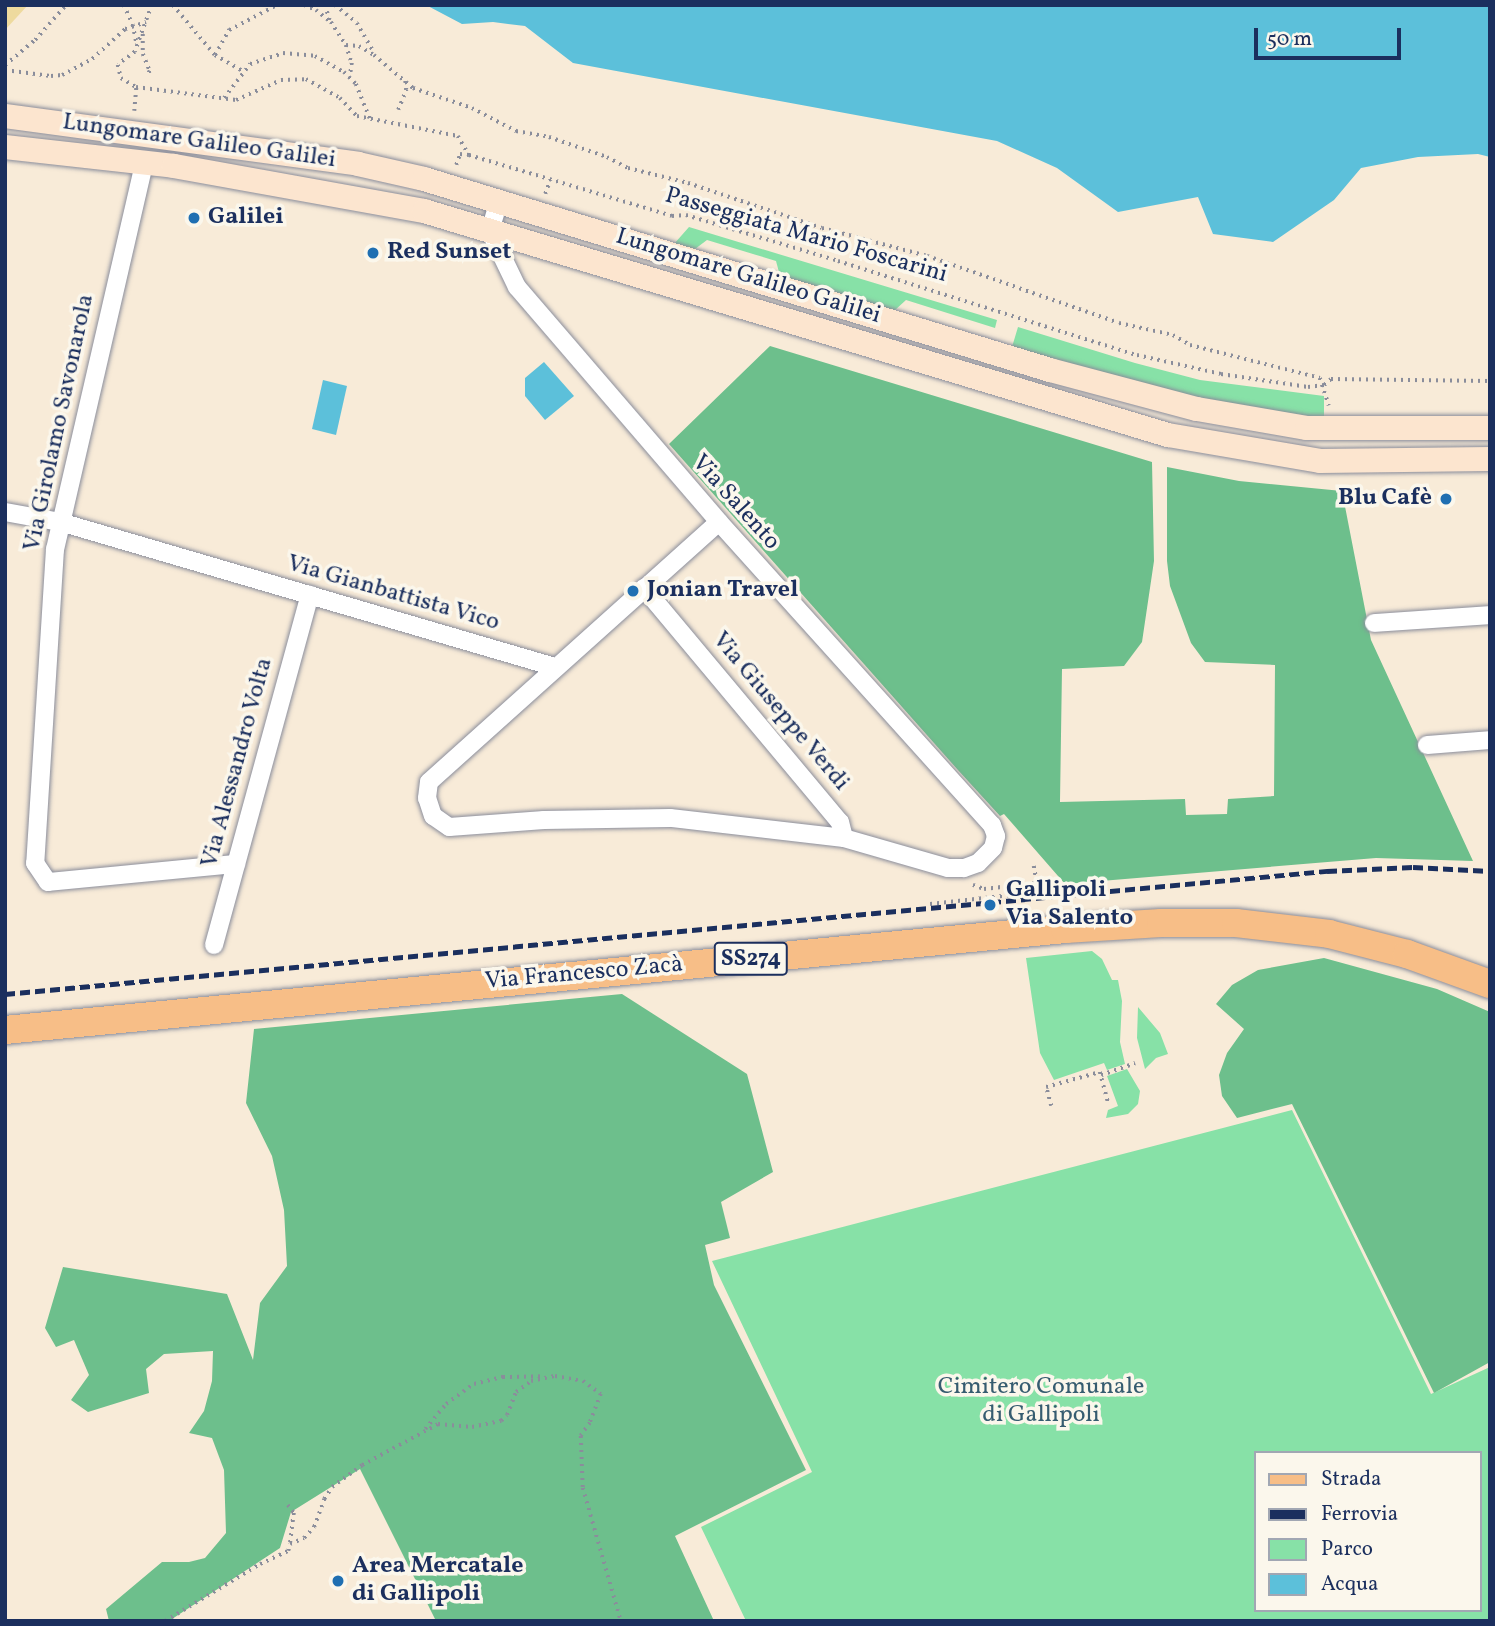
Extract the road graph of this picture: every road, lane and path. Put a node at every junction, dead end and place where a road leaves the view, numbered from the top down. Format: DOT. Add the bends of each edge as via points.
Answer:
graph roads {
  1 [pos="66,5"];
  2 [pos="124,5"];
  3 [pos="152,5"];
  4 [pos="173,5"];
  5 [pos="277,5"];
  6 [pos="304,5"];
  7 [pos="325,5"];
  8 [pos="335,5"];
  9 [pos="146,22"];
  10 [pos="331,22"];
  11 [pos="133,25"];
  12 [pos="144,32"];
  13 [pos="346,45"];
  14 [pos="137,46"];
  15 [pos="215,55"];
  16 [pos="374,55"];
  17 [pos="5,68"];
  18 [pos="243,71"];
  19 [pos="148,75"];
  20 [pos="350,77"];
  21 [pos="404,79"];
  22 [pos="136,87"];
  23 [pos="224,98"];
  24 [pos="398,110"];
  25 [pos="134,111"];
  26 [pos="5,116"];
  27 [pos="370,118"];
  28 [pos="149,134"];
  29 [pos="5,147"];
  30 [pos="469,155"];
  31 [pos="144,164"];
  32 [pos="449,164"];
  33 [pos="499,201"];
  34 [pos="490,231"];
  35 [pos="1490,381"];
  36 [pos="1324,385"];
  37 [pos="1490,428"];
  38 [pos="1329,429"];
  39 [pos="1490,459"];
  40 [pos="5,512"];
  41 [pos="60,522"];
  42 [pos="719,522"];
  43 [pos="644,588"];
  44 [pos="310,594"];
  45 [pos="1490,615"];
  46 [pos="1374,623"];
  47 [pos="555,667"];
  48 [pos="1490,740"];
  49 [pos="1427,744"];
  50 [pos="844,838"];
  51 [pos="236,864"];
  52 [pos="1034,866"];
  53 [pos="967,883"];
  54 [pos="1037,883"];
  55 [pos="1076,888"];
  56 [pos="1038,892"];
  57 [pos="930,904"];
  58 [pos="214,945"];
  59 [pos="1490,984"];
  60 [pos="5,1030"];
  61 [pos="1135,1063"];
  62 [pos="1101,1075"];
  63 [pos="1109,1105"];
  64 [pos="1051,1106"];
  65 [pos="544,1376"];
  66 [pos="424,1432"];
  67 [pos="288,1505"];
  68 [pos="290,1544"];
  69 [pos="165,1621"];
  70 [pos="621,1621"];
  1 -- 17 [label="path"];
  2 -- 11 [label="path"];
  3 -- 9 [label="path"];
  4 -- 15 [label="path"];
  5 -- 15 [label="path" via="229,30"];
  6 -- 10 [label="path"];
  7 -- 10 [label="path"];
  8 -- 16 [label="path" via="357,23"];
  9 -- 11 [label="path"];
  9 -- 12 [label="path"];
  10 -- 13 [label="path"];
  11 -- 14 [label="path"];
  11 -- 17 [label="path" via="114,36 92,59 62,75"];
  12 -- 14 [label="path"];
  12 -- 19 [label="path"];
  13 -- 16 [label="path"];
  13 -- 20 [label="path" via="352,63"];
  14 -- 22 [label="path" via="118,65 121,78"];
  15 -- 18 [label="path"];
  16 -- 21 [label="path"];
  18 -- 20 [label="path" via="261,58 299,52 330,63"];
  18 -- 23 [label="path"];
  20 -- 27 [label="path"];
  21 -- 24 [label="path" via="406,90"];
  21 -- 36 [label="path" via="413,88 472,108 516,131 563,141 628,169 655,173 822,228 928,256 1119,323 1172,335 1190,345 1283,366 1320,378"];
  22 -- 23 [label="path, Passeggiata Mario Foscarini"];
  22 -- 25 [label="path"];
  23 -- 27 [label="path, Passeggiata Mario Foscarini" via="236,100 281,80 306,79 331,92 356,116"];
  26 -- 28 [label="main road, Lungomare Galileo Galilei"];
  27 -- 30 [label="path, Passeggiata Mario Foscarini" via="458,136"];
  28 -- 31 [label="main road"];
  28 -- 33 [label="main road, Lungomare Galileo Galilei" via="358,164"];
  29 -- 31 [label="main road, Lungomare Galileo Galilei"];
  30 -- 32 [label="path" via="460,154 458,165"];
  30 -- 36 [label="path, Passeggiata Mario Foscarini" via="800,249 1138,355 1221,374 1308,387"];
  31 -- 34 [label="main road, Lungomare Galileo Galilei" via="352,196"];
  31 -- 41 [label="street, Via Girolamo Savonarola"];
  33 -- 34 [label="street"];
  33 -- 38 [label="main road, Lungomare Galileo Galilei" via="1063,374 1233,416"];
  34 -- 39 [label="main road, Lungomare Galileo Galilei" via="1168,435 1320,461"];
  34 -- 42 [label="street, Via Salento" via="517,287"];
  35 -- 36 [label="path, Passeggiata Mario Foscarini" via="1331,379"];
  36 -- 38 [label="path"];
  37 -- 38 [label="main road, Lungomare Galileo Galilei"];
  40 -- 41 [label="street, Via Gianbattista Vico"];
  41 -- 44 [label="street, Via Gianbattista Vico"];
  41 -- 51 [label="street, Via Girolamo Savonarola" via="35,863 48,883"];
  42 -- 43 [label="street"];
  42 -- 50 [label="street, Via Salento" via="992,825 996,836 989,853 972,866 957,870"];
  43 -- 47 [label="street"];
  43 -- 50 [label="street, Via Giuseppe Verdi" via="840,822"];
  44 -- 47 [label="street, Via Gianbattista Vico"];
  44 -- 51 [label="street, Via Alessandro Volta"];
  45 -- 46 [label="street"];
  47 -- 50 [label="street" via="429,782 427,797 433,816 449,827 670,818"];
  48 -- 49 [label="street"];
  51 -- 58 [label="street, Via Alessandro Volta"];
  52 -- 54 [label="path"];
  53 -- 54 [label="path" via="984,889"];
  54 -- 56 [label="path"];
  55 -- 56 [label="path"];
  56 -- 57 [label="path"];
  59 -- 60 [label="main road, Via Francesco Zacà / SS274" via="1431,961 1329,934 1236,923 1161,923"];
  61 -- 62 [label="path"];
  62 -- 63 [label="path"];
  62 -- 64 [label="path" via="1046,1087"];
  65 -- 66 [label="path" via="503,1377 474,1384 446,1404"];
  65 -- 66 [label="path" via="516,1392 501,1421 472,1427 444,1423"];
  65 -- 70 [label="path" via="583,1381 601,1394 581,1436 583,1488"];
  66 -- 68 [label="path" via="332,1487 314,1527"];
  67 -- 68 [label="path" via="294,1513"];
  68 -- 69 [label="path" via="288,1551 273,1561 260,1564"];
}
